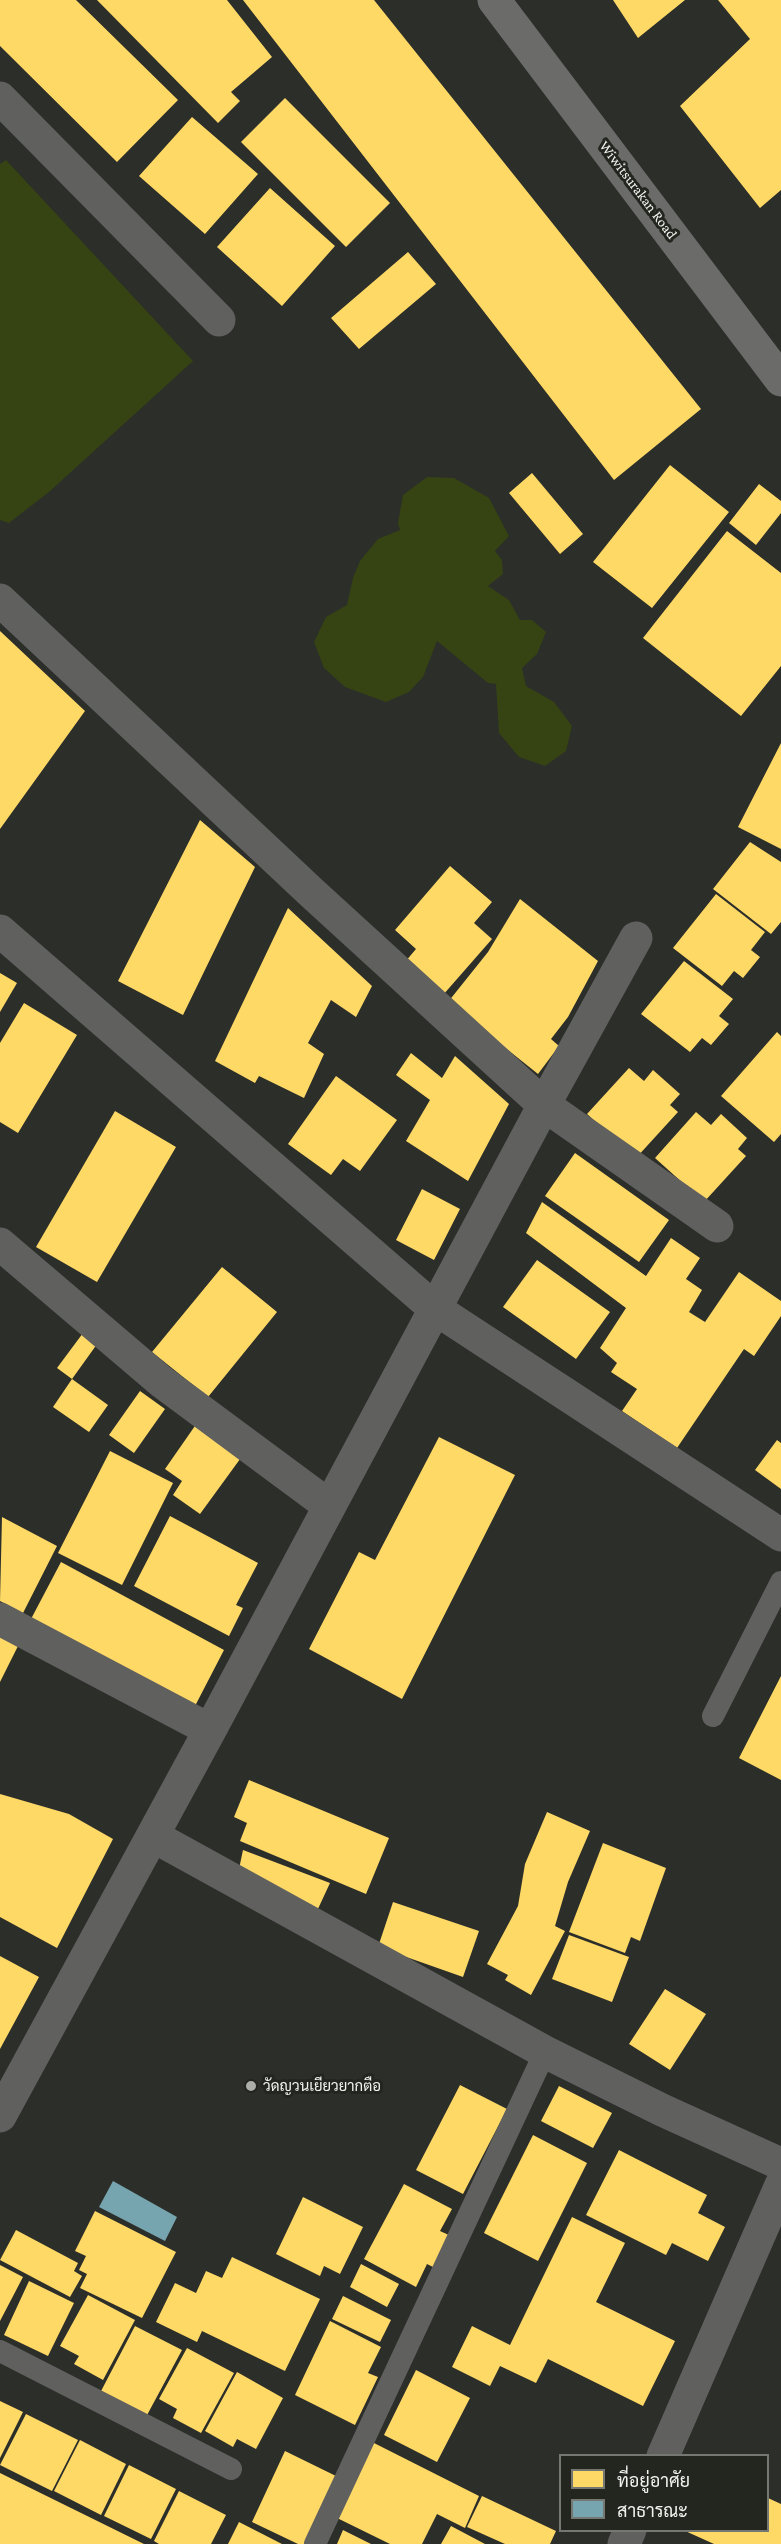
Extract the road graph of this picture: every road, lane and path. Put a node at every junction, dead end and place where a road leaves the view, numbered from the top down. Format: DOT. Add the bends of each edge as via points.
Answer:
graph roads {
  1 [pos="494,0"];
  2 [pos="0,98"];
  3 [pos="219,320"];
  4 [pos="781,380"];
  5 [pos="0,600"];
  6 [pos="0,930"];
  7 [pos="636,938"];
  8 [pos="544,1105"];
  9 [pos="717,1226"];
  10 [pos="0,1244"];
  11 [pos="434,1308"];
  12 [pos="328,1505"];
  13 [pos="781,1535"];
  14 [pos="781,1582"];
  15 [pos="0,1619"];
  16 [pos="713,1716"];
  17 [pos="210,1730"];
  18 [pos="153,1836"];
  19 [pos="545,2052"];
  20 [pos="0,2116"];
  21 [pos="781,2164"];
  22 [pos="781,2185"];
  23 [pos="0,2351"];
  24 [pos="664,2454"];
  25 [pos="231,2469"];
  26 [pos="315,2544"];
  1 -- 4 [label="main road, Wiwitsurakan Road"];
  2 -- 3 [label="street"];
  5 -- 8 [label="street"];
  6 -- 11 [label="street"];
  7 -- 8 [label="street"];
  8 -- 9 [label="street"];
  8 -- 11 [label="street"];
  10 -- 12 [label="street" via="162,1382"];
  11 -- 12 [label="street"];
  11 -- 13 [label="street"];
  12 -- 17 [label="street"];
  14 -- 16 [label="lane"];
  15 -- 17 [label="street"];
  17 -- 18 [label="street"];
  18 -- 19 [label="street"];
  18 -- 20 [label="street"];
  19 -- 21 [label="street"];
  19 -- 26 [label="lane"];
  22 -- 24 [label="street"];
  23 -- 25 [label="lane"];
}
